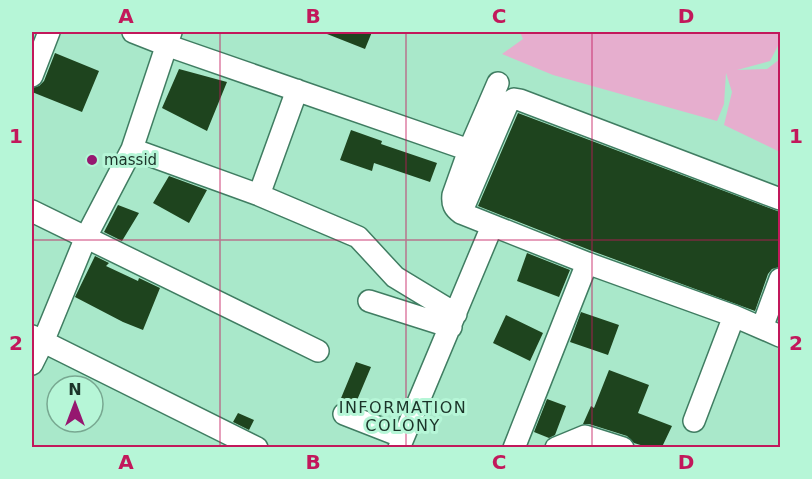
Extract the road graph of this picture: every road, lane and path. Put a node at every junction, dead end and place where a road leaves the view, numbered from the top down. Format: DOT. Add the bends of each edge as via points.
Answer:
graph roads {
  1 [pos="49,32"];
  2 [pos="133,32"];
  3 [pos="169,38"];
  4 [pos="32,76"];
  5 [pos="498,83"];
  6 [pos="297,90"];
  7 [pos="132,149"];
  8 [pos="470,150"];
  9 [pos="259,195"];
  10 [pos="780,199"];
  11 [pos="32,211"];
  12 [pos="461,213"];
  13 [pos="492,226"];
  14 [pos="86,237"];
  15 [pos="587,263"];
  16 [pos="780,279"];
  17 [pos="369,300"];
  18 [pos="734,315"];
  19 [pos="453,320"];
  20 [pos="771,332"];
  21 [pos="37,339"];
  22 [pos="318,351"];
  23 [pos="32,364"];
  24 [pos="344,414"];
  25 [pos="693,421"];
  26 [pos="401,442"];
  27 [pos="257,447"];
  28 [pos="514,447"];
  29 [pos="556,447"];
  30 [pos="623,447"];
  1 -- 4 [label="street"];
  2 -- 3 [label="street"];
  3 -- 6 [label="street"];
  3 -- 7 [label="street"];
  5 -- 8 [label="street"];
  6 -- 8 [label="street"];
  6 -- 9 [label="street"];
  7 -- 9 [label="street"];
  7 -- 14 [label="street"];
  8 -- 12 [label="street" via="453,195 452,202"];
  9 -- 19 [label="street" via="358,237 395,277"];
  10 -- 12 [label="street" via="514,99 508,103"];
  11 -- 14 [label="street"];
  12 -- 13 [label="street"];
  13 -- 15 [label="street"];
  13 -- 19 [label="street"];
  14 -- 21 [label="street"];
  14 -- 22 [label="street"];
  15 -- 18 [label="street"];
  15 -- 28 [label="street"];
  16 -- 20 [label="street"];
  17 -- 19 [label="street"];
  18 -- 20 [label="street"];
  18 -- 25 [label="street"];
  19 -- 26 [label="street"];
  21 -- 23 [label="street"];
  21 -- 27 [label="street"];
  24 -- 26 [label="street"];
  29 -- 30 [label="street" via="585,436"];
}
